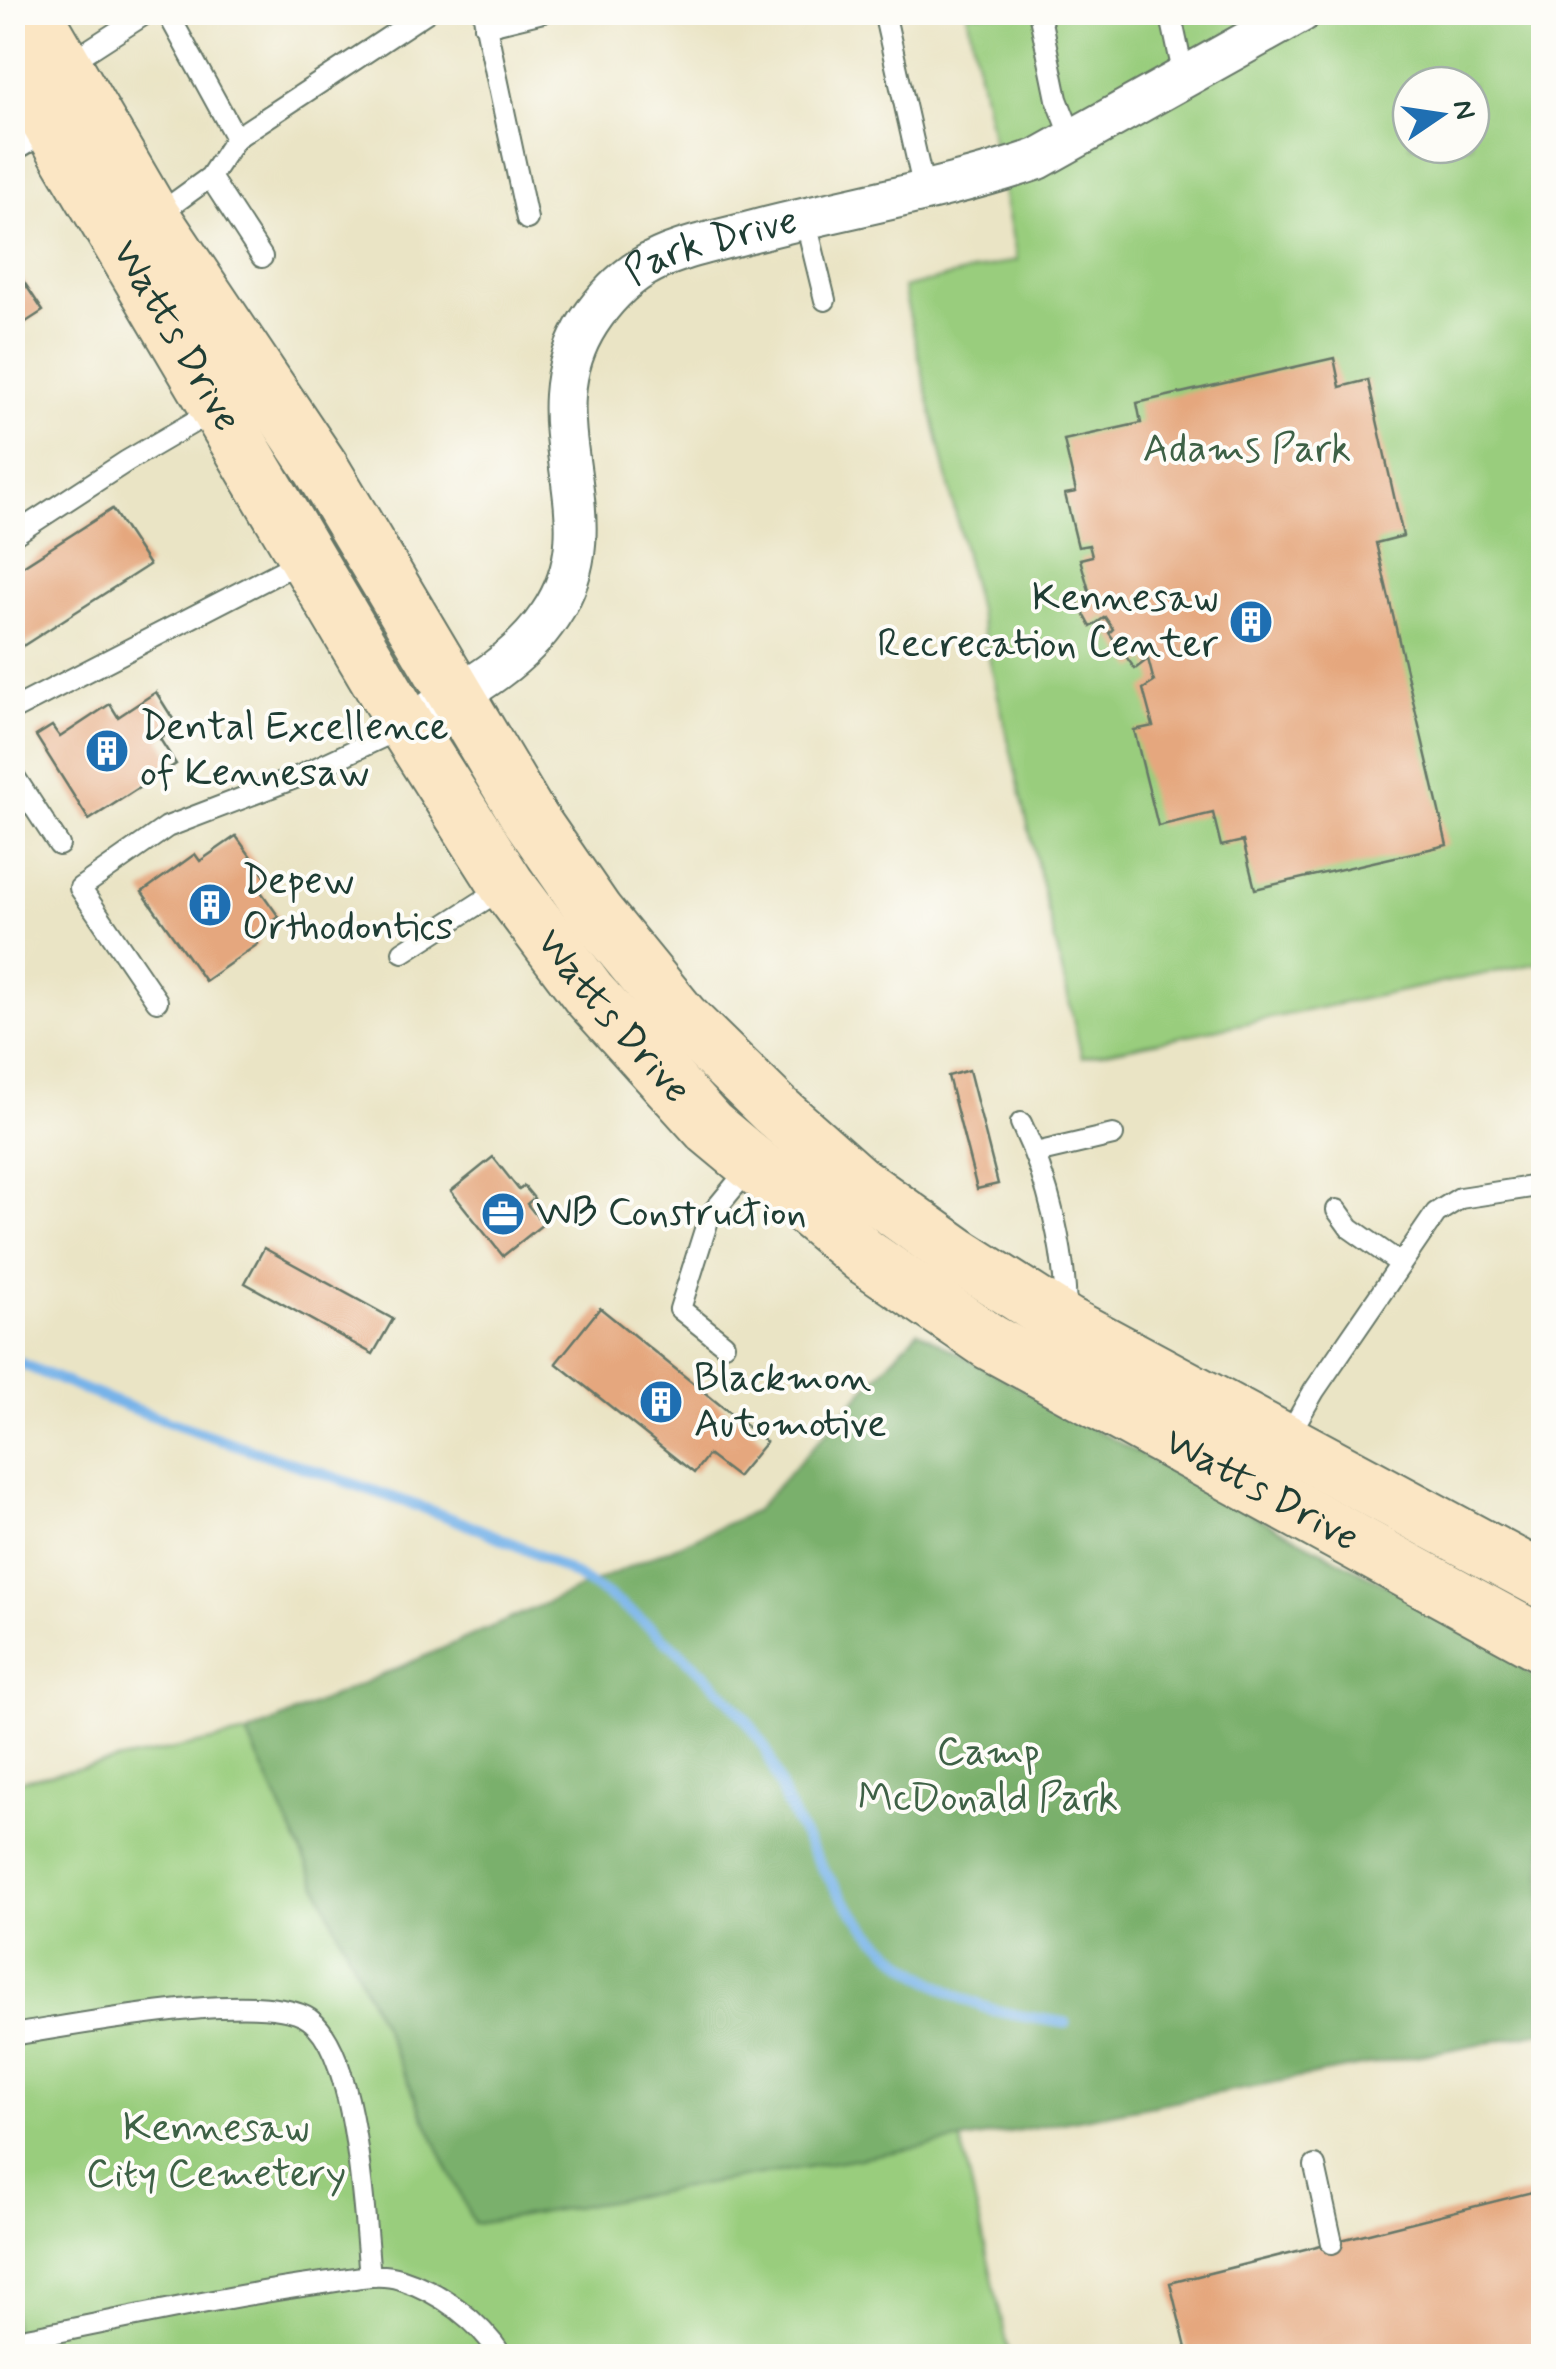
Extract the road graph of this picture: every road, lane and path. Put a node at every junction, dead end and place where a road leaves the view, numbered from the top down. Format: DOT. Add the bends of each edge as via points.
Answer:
graph roads {
  1 [pos="33,12"];
  2 [pos="148,12"];
  3 [pos="166,12"];
  4 [pos="427,12"];
  5 [pos="543,12"];
  6 [pos="884,12"];
  7 [pos="1039,12"];
  8 [pos="1170,12"];
  9 [pos="1300,13"];
  10 [pos="484,19"];
  11 [pos="38,62"];
  12 [pos="1184,78"];
  13 [pos="236,138"];
  14 [pos="32,140"];
  15 [pos="1072,140"];
  16 [pos="210,177"];
  17 [pos="924,190"];
  18 [pos="805,218"];
  19 [pos="527,219"];
  20 [pos="137,229"];
  21 [pos="262,257"];
  22 [pos="824,300"];
  23 [pos="220,407"];
  24 [pos="12,536"];
  25 [pos="309,557"];
  26 [pos="456,697"];
  27 [pos="12,710"];
  28 [pos="406,726"];
  29 [pos="12,773"];
  30 [pos="59,845"];
  31 [pos="507,885"];
  32 [pos="403,952"];
  33 [pos="157,1001"];
  34 [pos="1021,1123"];
  35 [pos="1113,1135"];
  36 [pos="1036,1153"];
  37 [pos="752,1164"];
  38 [pos="1544,1185"];
  39 [pos="1337,1210"];
  40 [pos="1400,1264"];
  41 [pos="1066,1324"];
  42 [pos="724,1344"];
  43 [pos="1272,1465"];
  44 [pos="1544,1581"];
  45 [pos="1544,1644"];
  46 [pos="12,2035"];
  47 [pos="1315,2166"];
  48 [pos="1332,2242"];
  49 [pos="370,2276"];
  50 [pos="12,2341"];
  51 [pos="502,2356"];
  1 -- 11 [label="main road, Watts Drive"];
  2 -- 11 [label="lane"];
  3 -- 13 [label="lane"];
  4 -- 13 [label="lane"];
  5 -- 10 [label="lane"];
  6 -- 17 [label="lane"];
  7 -- 15 [label="lane"];
  8 -- 12 [label="lane"];
  9 -- 12 [label="street, Park Drive"];
  10 -- 19 [label="lane"];
  11 -- 14 [label="main road, Watts Drive"];
  11 -- 20 [label="main road, Watts Drive"];
  12 -- 15 [label="street, Park Drive"];
  13 -- 16 [label="lane"];
  14 -- 20 [label="main road, Watts Drive"];
  15 -- 17 [label="street, Park Drive" via="1038,159"];
  16 -- 20 [label="lane"];
  16 -- 21 [label="lane"];
  17 -- 18 [label="street, Park Drive"];
  18 -- 22 [label="lane"];
  18 -- 26 [label="street, Park Drive" via="672,254 618,285 598,309 580,336 562,409 578,521 565,584 532,639"];
  20 -- 23 [label="main road, Watts Drive"];
  20 -- 26 [label="main road, Watts Drive" via="321,468"];
  23 -- 24 [label="lane"];
  23 -- 25 [label="main road, Watts Drive"];
  25 -- 27 [label="lane"];
  25 -- 28 [label="main road, Watts Drive"];
  26 -- 28 [label="street, Park Drive"];
  26 -- 41 [label="main road, Watts Drive" via="596,914 681,1018 856,1182"];
  28 -- 31 [label="main road, Watts Drive"];
  28 -- 33 [label="lane" via="167,827 80,888"];
  29 -- 30 [label="lane"];
  31 -- 32 [label="lane"];
  31 -- 37 [label="main road, Watts Drive" via="589,994 709,1127"];
  34 -- 36 [label="lane"];
  35 -- 36 [label="lane"];
  36 -- 41 [label="lane" via="1066,1280"];
  37 -- 42 [label="lane" via="709,1218 680,1310"];
  37 -- 43 [label="main road, Watts Drive" via="864,1256 990,1342"];
  38 -- 40 [label="lane" via="1448,1204"];
  39 -- 40 [label="lane" via="1350,1228"];
  40 -- 43 [label="lane"];
  41 -- 43 [label="main road, Watts Drive"];
  43 -- 44 [label="main road, Watts Drive"];
  43 -- 45 [label="main road, Watts Drive"];
  46 -- 49 [label="lane" via="230,2007 308,2019 327,2039 341,2072"];
  47 -- 48 [label="lane"];
  49 -- 50 [label="lane"];
  49 -- 51 [label="lane" via="398,2278 471,2318"];
}
